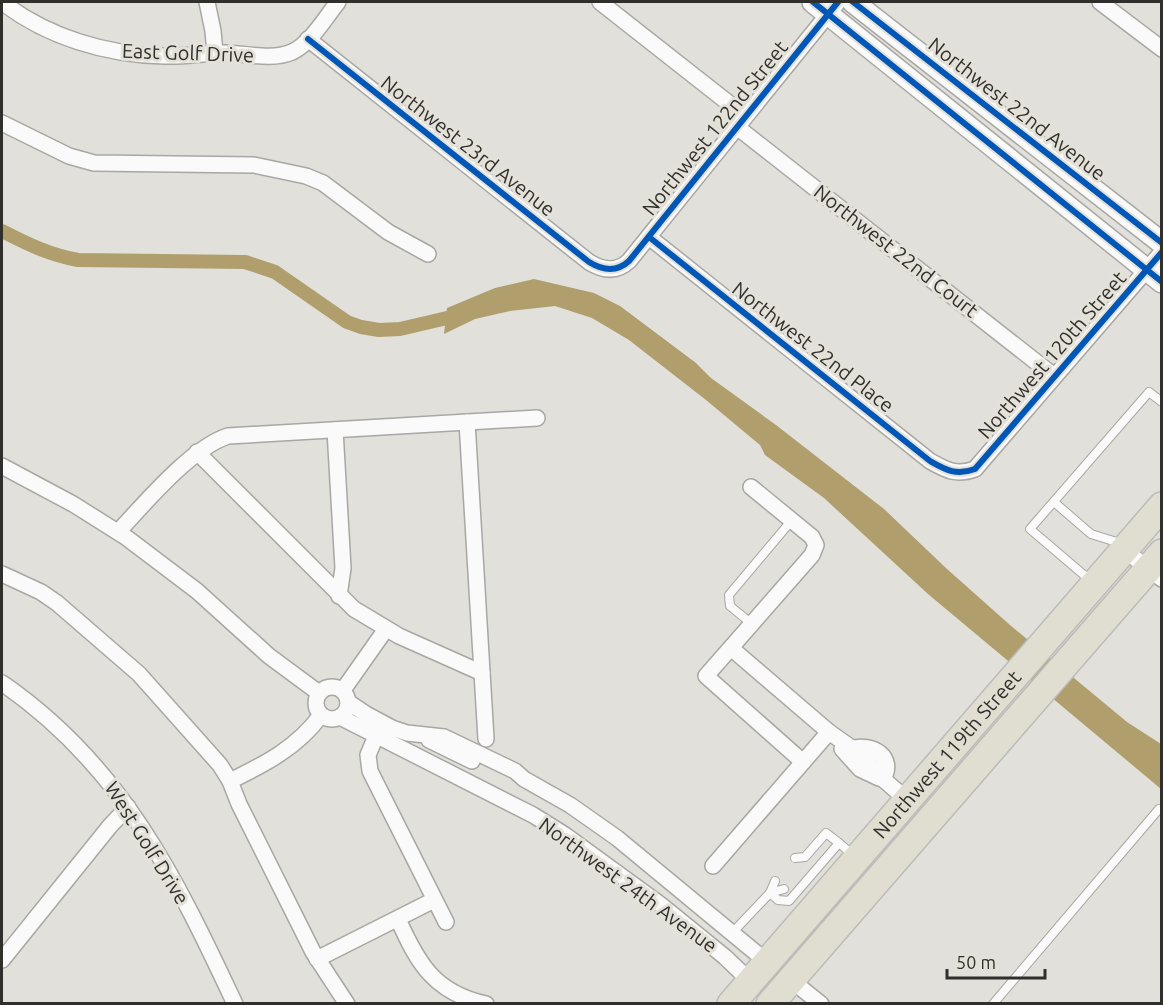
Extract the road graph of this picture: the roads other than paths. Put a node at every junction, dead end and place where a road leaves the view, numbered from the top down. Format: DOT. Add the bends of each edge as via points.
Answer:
graph roads {
  1 [pos="2,2"];
  2 [pos="207,2"];
  3 [pos="338,2"];
  4 [pos="600,2"];
  5 [pos="853,2"];
  6 [pos="1100,2"];
  7 [pos="826,6"];
  8 [pos="308,39"];
  9 [pos="1161,49"];
  10 [pos="215,53"];
  11 [pos="741,121"];
  12 [pos="2,123"];
  13 [pos="649,237"];
  14 [pos="1161,243"];
  15 [pos="1161,252"];
  16 [pos="428,254"];
  17 [pos="612,269"];
  18 [pos="1154,277"];
  19 [pos="1054,376"];
  20 [pos="1161,402"];
  21 [pos="537,418"];
  22 [pos="467,422"];
  23 [pos="336,430"];
  24 [pos="197,452"];
  25 [pos="2,466"];
  26 [pos="963,474"];
  27 [pos="752,487"];
  28 [pos="1054,502"];
  29 [pos="1161,506"];
  30 [pos="792,520"];
  31 [pos="118,532"];
  32 [pos="1125,547"];
  33 [pos="1157,567"];
  34 [pos="2,574"];
  35 [pos="1094,583"];
  36 [pos="339,596"];
  37 [pos="752,624"];
  38 [pos="386,629"];
  39 [pos="731,648"];
  40 [pos="482,673"];
  41 [pos="2,683"];
  42 [pos="319,693"];
  43 [pos="346,696"];
  44 [pos="321,715"];
  45 [pos="340,717"];
  46 [pos="829,732"];
  47 [pos="418,735"];
  48 [pos="376,736"];
  49 [pos="486,739"];
  50 [pos="446,749"];
  51 [pos="803,762"];
  52 [pos="436,766"];
  53 [pos="524,779"];
  54 [pos="883,779"];
  55 [pos="230,781"];
  56 [pos="907,800"];
  57 [pos="128,807"];
  58 [pos="1159,809"];
  59 [pos="600,825"];
  60 [pos="583,848"];
  61 [pos="848,850"];
  62 [pos="805,857"];
  63 [pos="795,858"];
  64 [pos="713,866"];
  65 [pos="804,866"];
  66 [pos="775,880"];
  67 [pos="784,889"];
  68 [pos="770,893"];
  69 [pos="435,900"];
  70 [pos="799,909"];
  71 [pos="398,919"];
  72 [pos="446,922"];
  73 [pos="732,933"];
  74 [pos="317,959"];
  75 [pos="2,960"];
  76 [pos="759,971"];
  77 [pos="778,997"];
  78 [pos="231,1002"];
  79 [pos="347,1004"];
  80 [pos="486,1004"];
  81 [pos="731,1004"];
  82 [pos="821,1004"];
  83 [pos="993,1004"];
  1 -- 10 [label="street, East Golf Drive" via="47,29 101,48 164,56"];
  2 -- 10 [label="street"];
  3 -- 8 [label="street"];
  4 -- 11 [label="street, Northwest 22nd Court"];
  5 -- 14 [label="main road, Northwest 22nd Avenue"];
  6 -- 9 [label="street"];
  7 -- 11 [label="street, Northwest 122nd Street"];
  7 -- 18 [label="main road"];
  8 -- 10 [label="street, East Golf Drive" via="285,54"];
  8 -- 17 [label="street, Northwest 23rd Avenue" via="589,262"];
  11 -- 13 [label="street, Northwest 122nd Street"];
  11 -- 19 [label="street, Northwest 22nd Court"];
  12 -- 16 [label="street" via="69,156 94,163 254,165 313,178 388,232"];
  13 -- 17 [label="street, Northwest 122nd Street" via="627,263"];
  13 -- 26 [label="street, Northwest 22nd Place" via="930,461 947,471"];
  15 -- 18 [label="street, Northwest 120th Street"];
  18 -- 19 [label="street, Northwest 120th Street"];
  19 -- 26 [label="street, Northwest 120th Street" via="975,469"];
  20 -- 28 [label="lane" via="1149,392"];
  21 -- 22 [label="street"];
  22 -- 23 [label="street"];
  22 -- 40 [label="street"];
  23 -- 24 [label="street" via="228,436"];
  23 -- 36 [label="street" via="343,567"];
  24 -- 31 [label="street"];
  24 -- 36 [label="street"];
  25 -- 31 [label="street"];
  27 -- 30 [label="street"];
  28 -- 32 [label="lane" via="1091,534"];
  28 -- 35 [label="lane" via="1030,529"];
  29 -- 32 [label="highway, Northwest 119th Street"];
  30 -- 37 [label="street" via="816,545 812,555"];
  30 -- 37 [label="lane" via="729,595 730,606"];
  31 -- 42 [label="street"];
  32 -- 33 [label="street"];
  32 -- 35 [label="highway, Northwest 119th Street"];
  33 -- 77 [label="highway, Northwest 119th Street" via="1065,661"];
  34 -- 55 [label="street" via="57,603 130,667"];
  35 -- 56 [label="highway, Northwest 119th Street"];
  36 -- 38 [label="street"];
  37 -- 39 [label="street"];
  38 -- 40 [label="street"];
  38 -- 43 [label="street"];
  39 -- 46 [label="street"];
  39 -- 51 [label="street" via="706,676"];
  40 -- 49 [label="street"];
  41 -- 57 [label="street, West Golf Drive" via="64,732"];
  42 -- 43 [label="street" via="333,687"];
  42 -- 44 [label="street" via="317,707"];
  43 -- 45 [label="street" via="346,710"];
  43 -- 47 [label="street, Northwest 24th Avenue" via="384,724"];
  44 -- 45 [label="street" via="330,719"];
  44 -- 55 [label="street" via="294,744"];
  45 -- 48 [label="street, Northwest 24th Avenue"];
  46 -- 51 [label="street"];
  46 -- 54 [label="street" via="860,770"];
  46 -- 54 [label="street" via="851,749 866,746 879,752 888,771"];
  47 -- 50 [label="street, Northwest 24th Avenue"];
  47 -- 53 [label="street, Northwest 24th Avenue" via="451,740 516,771"];
  48 -- 52 [label="street, Northwest 24th Avenue"];
  48 -- 69 [label="street" via="368,755 370,771"];
  50 -- 52 [label="street"];
  50 -- 53 [label="street, Northwest 24th Avenue" via="513,781"];
  51 -- 64 [label="street"];
  52 -- 60 [label="street, Northwest 24th Avenue" via="533,815"];
  53 -- 59 [label="street, Northwest 24th Avenue"];
  54 -- 56 [label="street"];
  55 -- 74 [label="street"];
  56 -- 61 [label="highway, Northwest 119th Street"];
  57 -- 75 [label="street"];
  57 -- 78 [label="street, West Golf Drive" via="169,871"];
  58 -- 83 [label="lane"];
  59 -- 60 [label="street"];
  59 -- 73 [label="street, Northwest 24th Avenue"];
  60 -- 76 [label="street, Northwest 24th Avenue" via="686,924"];
  61 -- 62 [label="lane" via="826,832"];
  61 -- 70 [label="highway, Northwest 119th Street"];
  62 -- 63 [label="lane"];
  62 -- 65 [label="lane"];
  66 -- 68 [label="lane"];
  67 -- 68 [label="lane"];
  68 -- 70 [label="lane"];
  68 -- 73 [label="lane"];
  69 -- 71 [label="street"];
  69 -- 72 [label="street"];
  70 -- 76 [label="highway, Northwest 119th Street"];
  71 -- 74 [label="street"];
  71 -- 80 [label="street" via="428,974 459,996"];
  73 -- 76 [label="street, Northwest 24th Avenue"];
  74 -- 79 [label="street"];
  76 -- 77 [label="highway"];
  76 -- 81 [label="highway, Northwest 119th Street"];
  77 -- 82 [label="street"];
}
